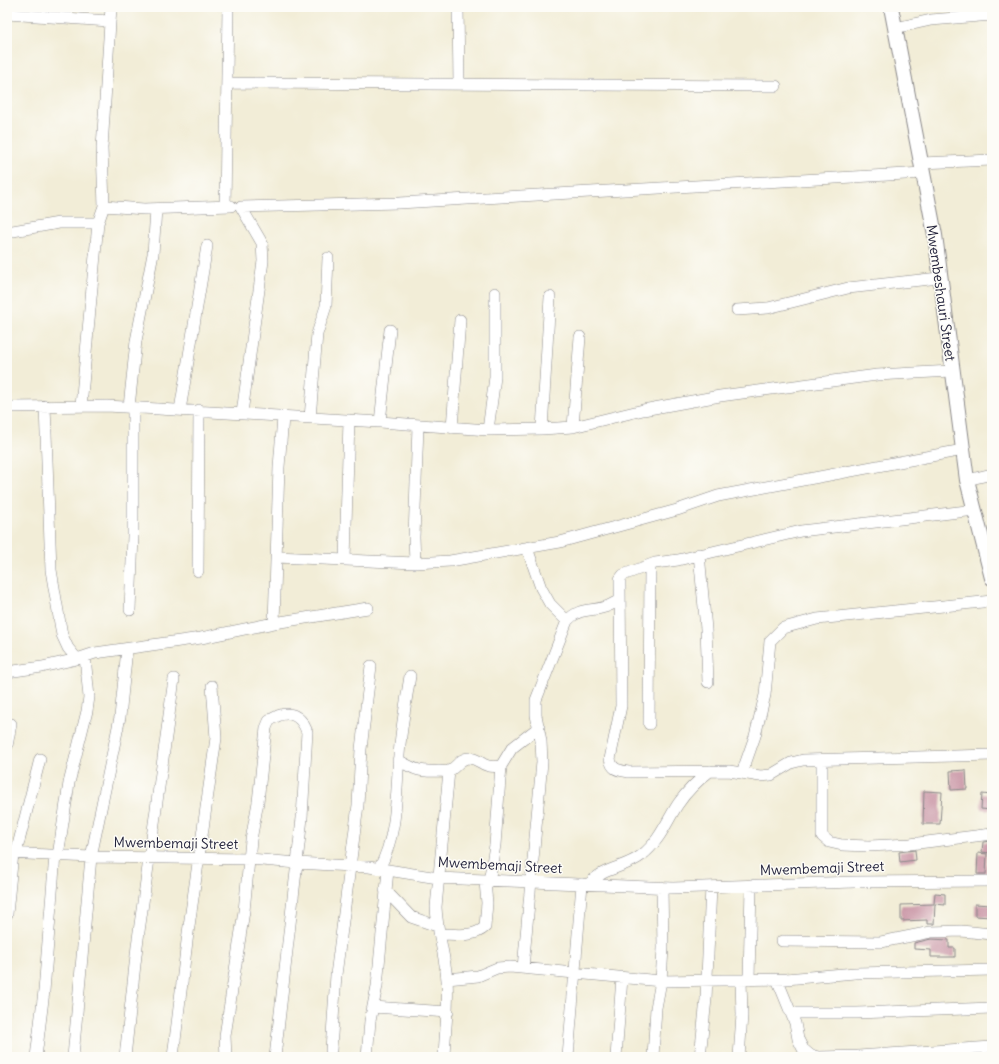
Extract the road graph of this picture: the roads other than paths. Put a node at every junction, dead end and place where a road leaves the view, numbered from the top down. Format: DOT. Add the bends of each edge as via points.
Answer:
graph roads {
  1 [pos="111,7"];
  2 [pos="228,7"];
  3 [pos="458,7"];
  4 [pos="891,7"];
  5 [pos="7,14"];
  6 [pos="992,15"];
  7 [pos="109,22"];
  8 [pos="895,28"];
  9 [pos="227,83"];
  10 [pos="459,84"];
  11 [pos="776,86"];
  12 [pos="992,160"];
  13 [pos="922,168"];
  14 [pos="104,206"];
  15 [pos="225,206"];
  16 [pos="241,207"];
  17 [pos="156,209"];
  18 [pos="98,223"];
  19 [pos="7,232"];
  20 [pos="207,246"];
  21 [pos="328,258"];
  22 [pos="940,278"];
  23 [pos="495,293"];
  24 [pos="550,297"];
  25 [pos="737,310"];
  26 [pos="460,320"];
  27 [pos="390,330"];
  28 [pos="580,337"];
  29 [pos="952,371"];
  30 [pos="45,406"];
  31 [pos="81,406"];
  32 [pos="7,407"];
  33 [pos="131,407"];
  34 [pos="180,410"];
  35 [pos="199,410"];
  36 [pos="242,413"];
  37 [pos="283,417"];
  38 [pos="310,418"];
  39 [pos="349,420"];
  40 [pos="380,422"];
  41 [pos="418,426"];
  42 [pos="572,427"];
  43 [pos="452,428"];
  44 [pos="542,429"];
  45 [pos="488,430"];
  46 [pos="963,450"];
  47 [pos="992,474"];
  48 [pos="967,480"];
  49 [pos="975,510"];
  50 [pos="527,548"];
  51 [pos="699,554"];
  52 [pos="276,557"];
  53 [pos="345,560"];
  54 [pos="415,564"];
  55 [pos="650,565"];
  56 [pos="198,571"];
  57 [pos="992,575"];
  58 [pos="620,600"];
  59 [pos="992,601"];
  60 [pos="368,608"];
  61 [pos="130,610"];
  62 [pos="567,621"];
  63 [pos="274,623"];
  64 [pos="127,649"];
  65 [pos="81,658"];
  66 [pos="371,666"];
  67 [pos="7,672"];
  68 [pos="410,676"];
  69 [pos="174,679"];
  70 [pos="708,682"];
  71 [pos="212,686"];
  72 [pos="12,724"];
  73 [pos="649,724"];
  74 [pos="539,727"];
  75 [pos="7,746"];
  76 [pos="992,755"];
  77 [pos="40,759"];
  78 [pos="398,760"];
  79 [pos="822,760"];
  80 [pos="501,766"];
  81 [pos="449,771"];
  82 [pos="710,771"];
  83 [pos="742,773"];
  84 [pos="992,834"];
  85 [pos="12,853"];
  86 [pos="56,855"];
  87 [pos="91,857"];
  88 [pos="149,858"];
  89 [pos="199,859"];
  90 [pos="250,859"];
  91 [pos="297,863"];
  92 [pos="350,866"];
  93 [pos="383,869"];
  94 [pos="438,878"];
  95 [pos="992,881"];
  96 [pos="487,882"];
  97 [pos="532,882"];
  98 [pos="586,884"];
  99 [pos="751,885"];
  100 [pos="711,887"];
  101 [pos="662,888"];
  102 [pos="385,890"];
  103 [pos="7,914"];
  104 [pos="438,930"];
  105 [pos="992,934"];
  106 [pos="782,941"];
  107 [pos="523,968"];
  108 [pos="992,970"];
  109 [pos="574,974"];
  110 [pos="622,978"];
  111 [pos="777,979"];
  112 [pos="447,980"];
  113 [pos="745,980"];
  114 [pos="706,981"];
  115 [pos="661,982"];
  116 [pos="373,1007"];
  117 [pos="992,1008"];
  118 [pos="448,1012"];
  119 [pos="791,1012"];
  120 [pos="992,1047"];
  121 [pos="331,1050"];
  122 [pos="36,1057"];
  123 [pos="73,1057"];
  124 [pos="125,1057"];
  125 [pos="172,1057"];
  126 [pos="226,1057"];
  127 [pos="275,1057"];
  128 [pos="367,1057"];
  129 [pos="444,1057"];
  130 [pos="568,1057"];
  131 [pos="616,1057"];
  132 [pos="653,1057"];
  133 [pos="700,1057"];
  134 [pos="739,1057"];
  1 -- 7 [label="street"];
  2 -- 9 [label="street"];
  3 -- 10 [label="street"];
  4 -- 8 [label="street, Mwembeshauri Street"];
  5 -- 7 [label="street"];
  6 -- 8 [label="street" via="931,20"];
  7 -- 14 [label="street" via="102,148"];
  8 -- 13 [label="street, Mwembeshauri Street"];
  9 -- 10 [label="street"];
  9 -- 15 [label="street"];
  10 -- 11 [label="street"];
  12 -- 13 [label="street" via="969,159"];
  13 -- 16 [label="street" via="399,203"];
  13 -- 22 [label="street, Mwembeshauri Street" via="935,235"];
  14 -- 17 [label="street"];
  14 -- 18 [label="street"];
  15 -- 16 [label="street"];
  15 -- 17 [label="street"];
  16 -- 36 [label="street" via="262,243 263,261"];
  17 -- 33 [label="street" via="153,254 136,341"];
  18 -- 19 [label="street" via="59,223"];
  18 -- 31 [label="street"];
  20 -- 34 [label="street"];
  21 -- 38 [label="street" via="326,306 317,334"];
  22 -- 25 [label="street" via="848,288 768,308"];
  22 -- 29 [label="street, Mwembeshauri Street"];
  23 -- 45 [label="street" via="495,377"];
  24 -- 44 [label="street"];
  26 -- 43 [label="street"];
  27 -- 40 [label="street"];
  28 -- 42 [label="street"];
  29 -- 42 [label="street" via="877,375 720,396 643,410"];
  29 -- 46 [label="street, Mwembeshauri Street"];
  30 -- 31 [label="street"];
  30 -- 32 [label="street"];
  30 -- 65 [label="street" via="51,570 62,635 68,648"];
  31 -- 33 [label="street"];
  33 -- 34 [label="street"];
  33 -- 61 [label="street" via="133,536"];
  34 -- 35 [label="street"];
  35 -- 36 [label="street"];
  35 -- 56 [label="street"];
  36 -- 37 [label="street"];
  37 -- 38 [label="street"];
  37 -- 52 [label="street"];
  38 -- 39 [label="street"];
  39 -- 40 [label="street"];
  39 -- 53 [label="street"];
  40 -- 41 [label="street"];
  41 -- 43 [label="street"];
  41 -- 54 [label="street"];
  42 -- 44 [label="street"];
  43 -- 45 [label="street"];
  44 -- 45 [label="street"];
  46 -- 48 [label="street, Mwembeshauri Street"];
  46 -- 50 [label="street" via="718,496 560,542"];
  47 -- 48 [label="street"];
  48 -- 49 [label="street, Mwembeshauri Street"];
  49 -- 51 [label="street" via="801,531"];
  49 -- 57 [label="street, Mwembeshauri Street"];
  50 -- 54 [label="street"];
  50 -- 62 [label="street" via="541,588 550,604"];
  51 -- 55 [label="street"];
  51 -- 70 [label="street"];
  52 -- 53 [label="street"];
  52 -- 63 [label="street"];
  53 -- 54 [label="street"];
  55 -- 58 [label="street" via="622,577"];
  55 -- 73 [label="street"];
  58 -- 62 [label="street" via="606,607 583,610"];
  58 -- 82 [label="street" via="621,706 611,765 616,770 628,772"];
  59 -- 83 [label="street" via="817,619 783,628 770,641 765,695 755,736"];
  60 -- 63 [label="street"];
  62 -- 74 [label="street" via="536,700"];
  63 -- 64 [label="street" via="201,638"];
  64 -- 65 [label="street"];
  64 -- 87 [label="street" via="120,717"];
  65 -- 67 [label="street"];
  65 -- 86 [label="street" via="89,696"];
  66 -- 92 [label="street"];
  68 -- 78 [label="street"];
  69 -- 88 [label="street"];
  71 -- 89 [label="street" via="216,738"];
  72 -- 75 [label="street"];
  74 -- 80 [label="street" via="512,748"];
  74 -- 97 [label="street" via="542,762"];
  76 -- 79 [label="street"];
  77 -- 85 [label="street"];
  78 -- 81 [label="street" via="413,770"];
  78 -- 93 [label="street" via="392,836"];
  79 -- 83 [label="street" via="791,763 771,775"];
  79 -- 84 [label="street" via="822,836 829,842 842,845 910,844"];
  80 -- 81 [label="street" via="487,767 467,758"];
  80 -- 96 [label="street" via="495,845"];
  81 -- 94 [label="street"];
  82 -- 83 [label="street"];
  82 -- 98 [label="street" via="686,792 665,828 642,855 597,875"];
  85 -- 86 [label="street, Mwembemaji Street"];
  85 -- 103 [label="street"];
  86 -- 87 [label="street, Mwembemaji Street"];
  86 -- 122 [label="street"];
  87 -- 88 [label="street, Mwembemaji Street"];
  87 -- 123 [label="street"];
  88 -- 89 [label="street, Mwembemaji Street"];
  88 -- 124 [label="street"];
  89 -- 90 [label="street, Mwembemaji Street"];
  89 -- 125 [label="street"];
  90 -- 91 [label="street, Mwembemaji Street"];
  90 -- 91 [label="street" via="266,728 268,721 282,713 290,714 304,724 307,732 306,775"];
  90 -- 126 [label="street" via="225,1036"];
  91 -- 92 [label="street, Mwembemaji Street"];
  91 -- 127 [label="street"];
  92 -- 93 [label="street, Mwembemaji Street"];
  92 -- 121 [label="street" via="336,975"];
  93 -- 94 [label="street, Mwembemaji Street"];
  93 -- 102 [label="street"];
  94 -- 96 [label="street, Mwembemaji Street"];
  94 -- 104 [label="street"];
  95 -- 99 [label="street, Mwembemaji Street"];
  96 -- 97 [label="street, Mwembemaji Street"];
  96 -- 104 [label="street" via="485,927 471,934"];
  97 -- 98 [label="street, Mwembemaji Street"];
  97 -- 107 [label="street"];
  98 -- 101 [label="street, Mwembemaji Street"];
  98 -- 109 [label="street"];
  99 -- 100 [label="street, Mwembemaji Street"];
  99 -- 113 [label="street"];
  100 -- 101 [label="street, Mwembemaji Street"];
  100 -- 114 [label="street"];
  101 -- 115 [label="street"];
  102 -- 104 [label="street" via="411,917"];
  102 -- 116 [label="street"];
  104 -- 112 [label="street"];
  105 -- 106 [label="street" via="931,932 881,942"];
  107 -- 109 [label="street"];
  107 -- 112 [label="street" via="497,968 478,976"];
  108 -- 111 [label="street"];
  109 -- 110 [label="street"];
  109 -- 130 [label="street"];
  110 -- 115 [label="street"];
  110 -- 131 [label="street"];
  111 -- 113 [label="street"];
  111 -- 119 [label="street"];
  112 -- 118 [label="street"];
  113 -- 114 [label="street"];
  113 -- 134 [label="street"];
  114 -- 115 [label="street"];
  114 -- 133 [label="street"];
  115 -- 132 [label="street" via="656,1008"];
  116 -- 118 [label="street"];
  116 -- 128 [label="street"];
  117 -- 119 [label="street" via="857,1013"];
  118 -- 129 [label="street"];
  119 -- 120 [label="street" via="803,1049 819,1057"];
}
